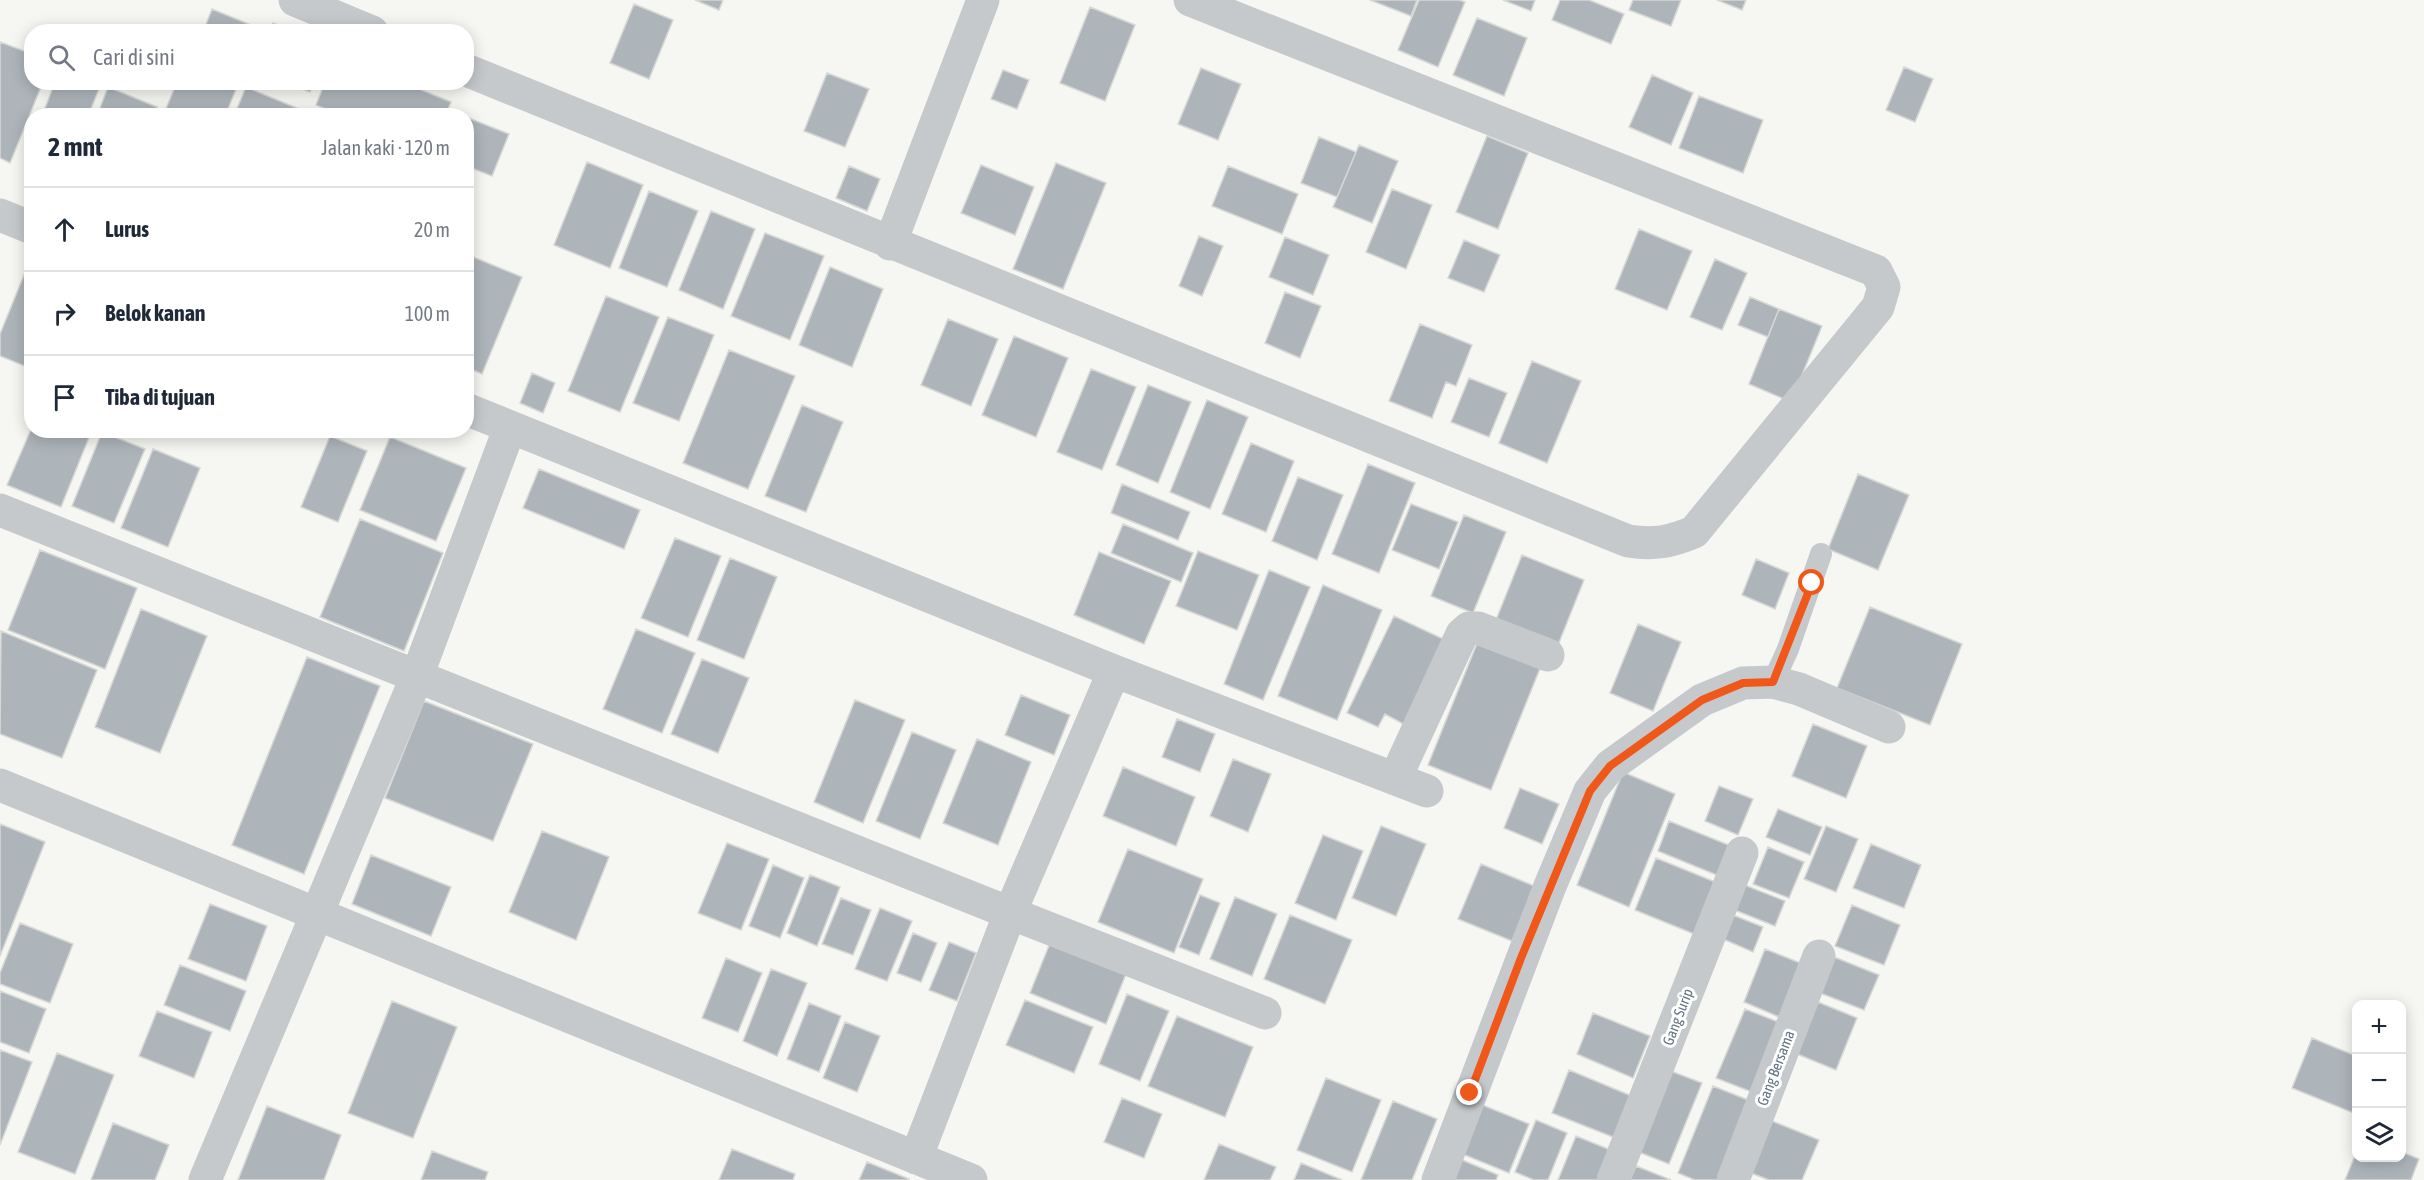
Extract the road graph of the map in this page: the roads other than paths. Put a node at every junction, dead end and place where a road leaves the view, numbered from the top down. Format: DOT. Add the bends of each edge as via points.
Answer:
graph roads {
  1 [pos="295,0"];
  2 [pos="983,0"];
  3 [pos="1190,0"];
  4 [pos="353,24"];
  5 [pos="474,73"];
  6 [pos="0,215"];
  7 [pos="24,225"];
  8 [pos="890,244"];
  9 [pos="474,412"];
  10 [pos="510,427"];
  11 [pos="0,510"];
  12 [pos="1821,554"];
  13 [pos="1548,655"];
  14 [pos="1114,671"];
  15 [pos="417,676"];
  16 [pos="1773,682"];
  17 [pos="1889,727"];
  18 [pos="1395,779"];
  19 [pos="0,785"];
  20 [pos="1427,791"];
  21 [pos="1742,853"];
  22 [pos="1010,913"];
  23 [pos="315,914"];
  24 [pos="1819,956"];
  25 [pos="1265,1012"];
  26 [pos="916,1158"];
  27 [pos="206,1180"];
  28 [pos="971,1180"];
  29 [pos="1438,1180"];
  30 [pos="1613,1180"];
  31 [pos="1733,1180"];
  1 -- 4 [label="street"];
  2 -- 8 [label="street"];
  3 -- 8 [label="street" via="1876,272 1884,287 1878,307 1694,532 1670,542 1651,544 1628,541"];
  5 -- 8 [label="street"];
  6 -- 7 [label="street"];
  9 -- 10 [label="street"];
  10 -- 14 [label="street"];
  10 -- 15 [label="street"];
  11 -- 15 [label="street"];
  12 -- 16 [label="lane"];
  13 -- 18 [label="street" via="1478,628 1462,633"];
  14 -- 18 [label="street"];
  14 -- 22 [label="street"];
  15 -- 22 [label="street"];
  15 -- 23 [label="street"];
  16 -- 17 [label="street"];
  16 -- 29 [label="street" via="1743,683 1702,700 1610,766 1590,791 1525,948"];
  18 -- 20 [label="street"];
  19 -- 23 [label="street"];
  21 -- 30 [label="street, Gang Surip"];
  22 -- 25 [label="street"];
  22 -- 26 [label="street"];
  23 -- 26 [label="street"];
  23 -- 27 [label="street"];
  24 -- 31 [label="street, Gang Bersama"];
  26 -- 28 [label="street"];
}
